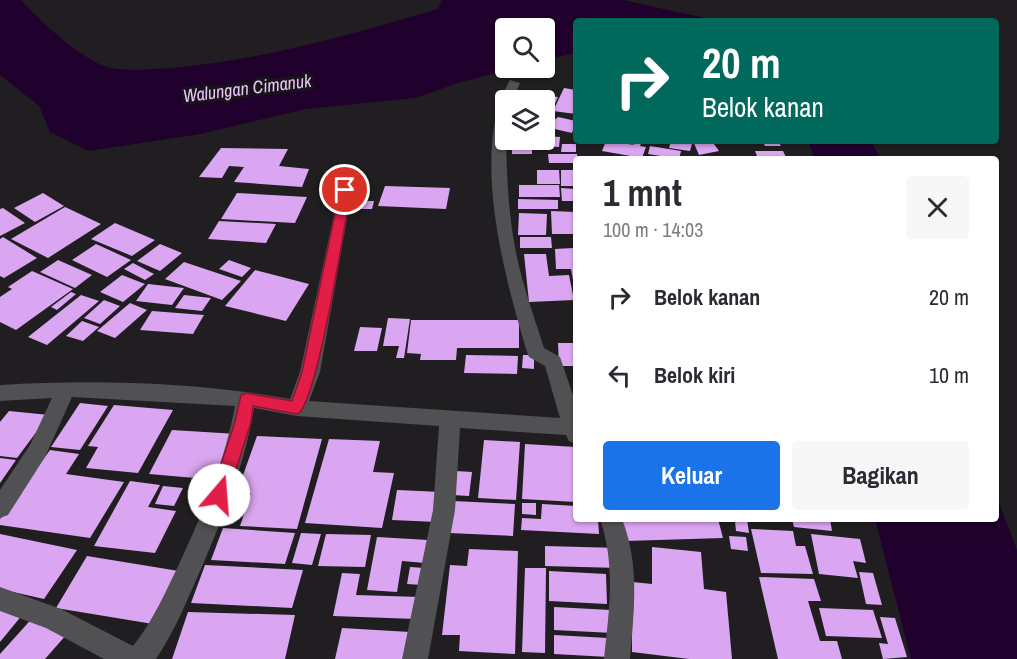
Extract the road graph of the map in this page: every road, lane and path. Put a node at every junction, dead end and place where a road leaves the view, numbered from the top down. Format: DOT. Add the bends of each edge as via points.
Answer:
graph roads {
  1 [pos="514,83"];
  2 [pos="511,90"];
  3 [pos="500,150"];
  4 [pos="345,190"];
  5 [pos="65,389"];
  6 [pos="0,393"];
  7 [pos="246,399"];
  8 [pos="297,408"];
  9 [pos="450,419"];
  10 [pos="573,428"];
  11 [pos="573,431"];
  12 [pos="0,508"];
  13 [pos="612,522"];
  14 [pos="0,599"];
  15 [pos="131,659"];
  16 [pos="140,659"];
  17 [pos="415,659"];
  18 [pos="617,659"];
  1 -- 2 [label="street"];
  3 -- 10 [label="street" via="506,241 515,284 536,352 553,362"];
  4 -- 8 [label="street" via="310,372"];
  5 -- 6 [label="street"];
  5 -- 7 [label="street"];
  5 -- 12 [label="street" via="57,414 30,464"];
  7 -- 8 [label="street"];
  7 -- 16 [label="street" via="243,422 213,514 159,635"];
  8 -- 9 [label="street"];
  9 -- 11 [label="street"];
  9 -- 17 [label="street" via="444,510"];
  13 -- 18 [label="street" via="624,572"];
  14 -- 15 [label="street" via="52,618"];
}
